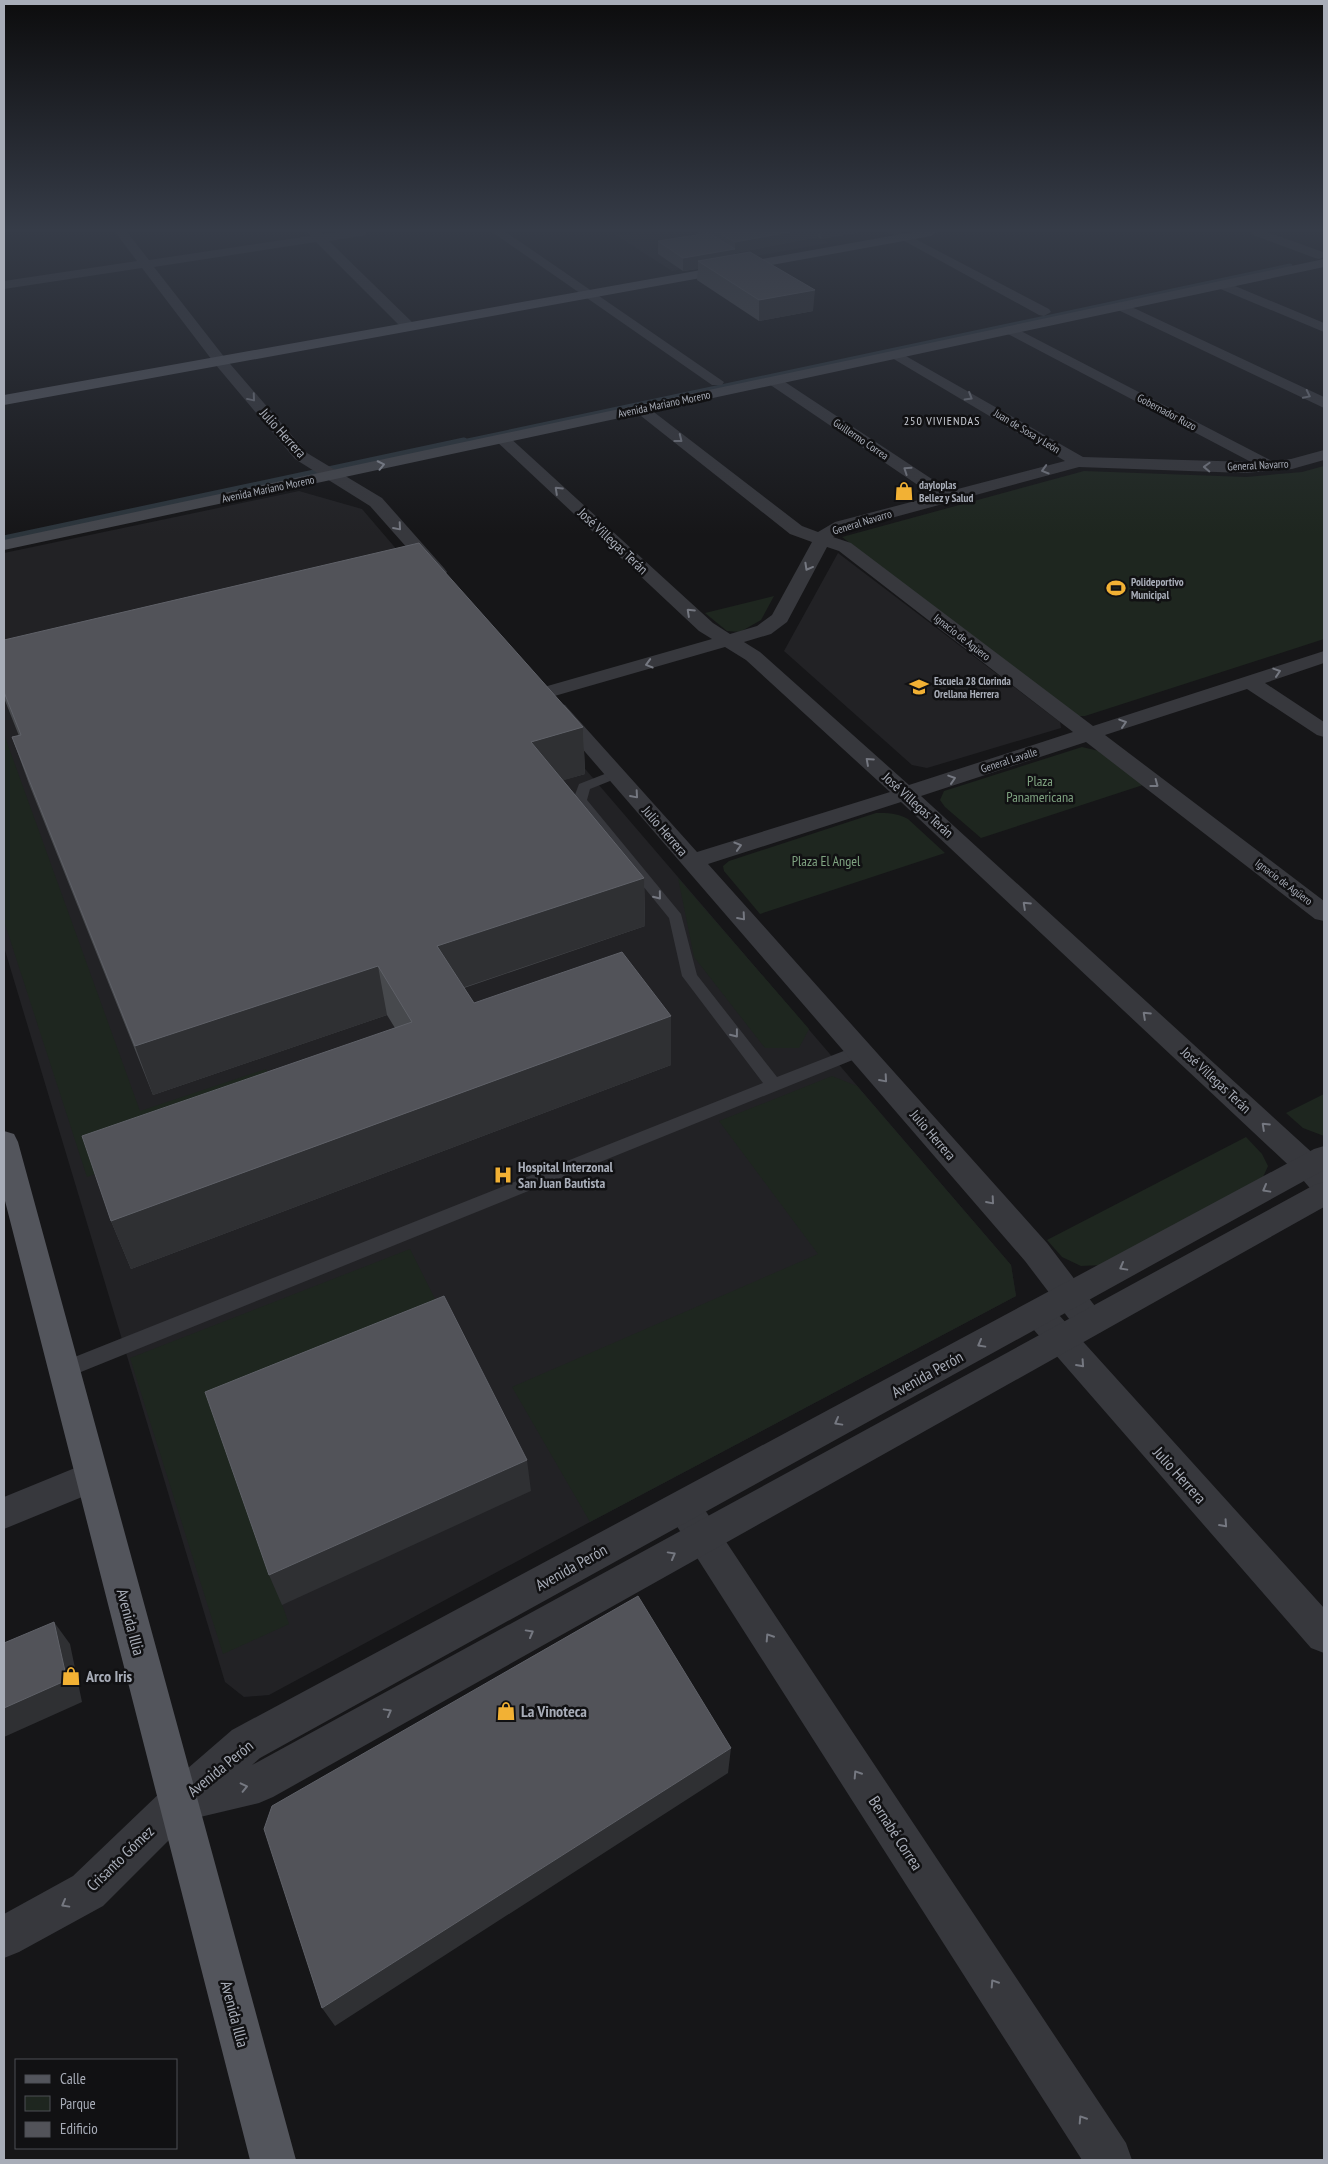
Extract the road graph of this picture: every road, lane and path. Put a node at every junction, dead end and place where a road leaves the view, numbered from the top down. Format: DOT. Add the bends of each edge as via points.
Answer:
graph roads {
  1 [pos="199,333"];
  2 [pos="370,333"];
  3 [pos="645,333"];
  4 [pos="946,333"];
  5 [pos="997,333"];
  6 [pos="1017,333"];
  7 [pos="1177,333"];
  8 [pos="897,355"];
  9 [pos="220,361"];
  10 [pos="774,381"];
  11 [pos="717,382"];
  12 [pos="4,400"];
  13 [pos="1324,403"];
  14 [pos="641,409"];
  15 [pos="502,439"];
  16 [pos="1324,455"];
  17 [pos="1079,462"];
  18 [pos="1270,466"];
  19 [pos="326,471"];
  20 [pos="947,497"];
  21 [pos="4,533"];
  22 [pos="823,540"];
  23 [pos="4,545"];
  24 [pos="451,586"];
  25 [pos="729,641"];
  26 [pos="1324,657"];
  27 [pos="1249,681"];
  28 [pos="538,686"];
  29 [pos="1324,731"];
  30 [pos="1088,734"];
  31 [pos="615,774"];
  32 [pos="906,794"];
  33 [pos="692,861"];
  34 [pos="1324,913"];
  35 [pos="859,1051"];
  36 [pos="774,1085"];
  37 [pos="4,1148"];
  38 [pos="1320,1175"];
  39 [pos="1070,1297"];
  40 [pos="1038,1314"];
  41 [pos="1090,1323"];
  42 [pos="1060,1340"];
  43 [pos="64,1370"];
  44 [pos="92,1477"];
  45 [pos="4,1513"];
  46 [pos="693,1522"];
  47 [pos="1324,1636"];
  48 [pos="179,1802"];
  49 [pos="4,1937"];
  50 [pos="273,2160"];
  51 [pos="1109,2160"];
  1 -- 9 [label="street, Julio Herrera"];
  2 -- 9 [label="main road"];
  3 -- 11 [label="street"];
  4 -- 11 [label="main road, Avenida Mariano Moreno"];
  5 -- 8 [label="main road, Avenida Mariano Moreno"];
  6 -- 18 [label="street, Gobernador Ruzo"];
  7 -- 13 [label="street, one-way"];
  8 -- 10 [label="main road, Avenida Mariano Moreno"];
  8 -- 17 [label="street, Juan de Sosa y León, one-way"];
  9 -- 12 [label="main road"];
  9 -- 19 [label="street, Julio Herrera, one-way" via="301,456"];
  10 -- 14 [label="main road, Avenida Mariano Moreno"];
  20 -- 10 [label="street, Guillermo Correa, one-way"];
  11 -- 19 [label="main road, Avenida Mariano Moreno"];
  14 -- 15 [label="main road, Avenida Mariano Moreno"];
  14 -- 22 [label="street, Ignacio de Agüero, one-way" via="796,530"];
  19 -- 15 [label="main road, Avenida Mariano Moreno, one-way"];
  25 -- 15 [label="street, José Villegas Terán, one-way" via="706,627"];
  16 -- 18 [label="street, General Navarro"];
  18 -- 17 [label="street, General Navarro, one-way" via="1244,468"];
  17 -- 20 [label="street, General Navarro, one-way"];
  19 -- 21 [label="main road, Avenida Mariano Moreno"];
  19 -- 23 [label="main road, Avenida Mariano Moreno"];
  19 -- 24 [label="street, Julio Herrera, one-way" via="376,502 433,573"];
  20 -- 22 [label="street, General Navarro" via="841,526 826,533"];
  22 -- 25 [label="street, General Navarro, one-way" via="780,618 764,630"];
  22 -- 30 [label="street, Ignacio de Agüero" via="845,548"];
  25 -- 28 [label="street, General Navarro, one-way"];
  32 -- 25 [label="street, José Villegas Terán, one-way" via="753,656"];
  27 -- 26 [label="street, General Lavalle, one-way"];
  27 -- 29 [label="street"];
  30 -- 27 [label="street, General Lavalle, one-way"];
  28 -- 31 [label="street, Julio Herrera"];
  32 -- 30 [label="street, General Lavalle, one-way"];
  30 -- 34 [label="street, Ignacio de Agüero, one-way"];
  31 -- 33 [label="street, Julio Herrera, one-way"];
  31 -- 36 [label="lane, one-way" via="584,787 580,800 676,918 690,976"];
  33 -- 32 [label="street, General Lavalle, one-way"];
  38 -- 32 [label="street, José Villegas Terán, one-way"];
  33 -- 35 [label="street, Julio Herrera, one-way"];
  35 -- 36 [label="lane"];
  35 -- 39 [label="street, Julio Herrera, one-way" via="1036,1252"];
  36 -- 43 [label="lane"];
  37 -- 43 [label="main road, Avenida Illia"];
  38 -- 39 [label="street, Avenida Perón, one-way"];
  38 -- 41 [label="street, Avenida Perón"];
  39 -- 40 [label="street, Avenida Perón"];
  39 -- 41 [label="street, Julio Herrera"];
  40 -- 42 [label="street, Julio Herrera"];
  40 -- 46 [label="street, Avenida Perón, one-way"];
  41 -- 42 [label="street, Avenida Perón"];
  42 -- 46 [label="street, Avenida Perón"];
  42 -- 47 [label="street, Julio Herrera, one-way"];
  43 -- 44 [label="main road, Avenida Illia"];
  44 -- 45 [label="street"];
  44 -- 48 [label="main road, Avenida Illia"];
  46 -- 48 [label="street, Avenida Perón" via="259,1783"];
  51 -- 46 [label="street, Bernabé Correa, one-way"];
  48 -- 49 [label="street, Crisanto Gómez, one-way" via="88,1891"];
  48 -- 50 [label="main road, Avenida Illia"];
}
